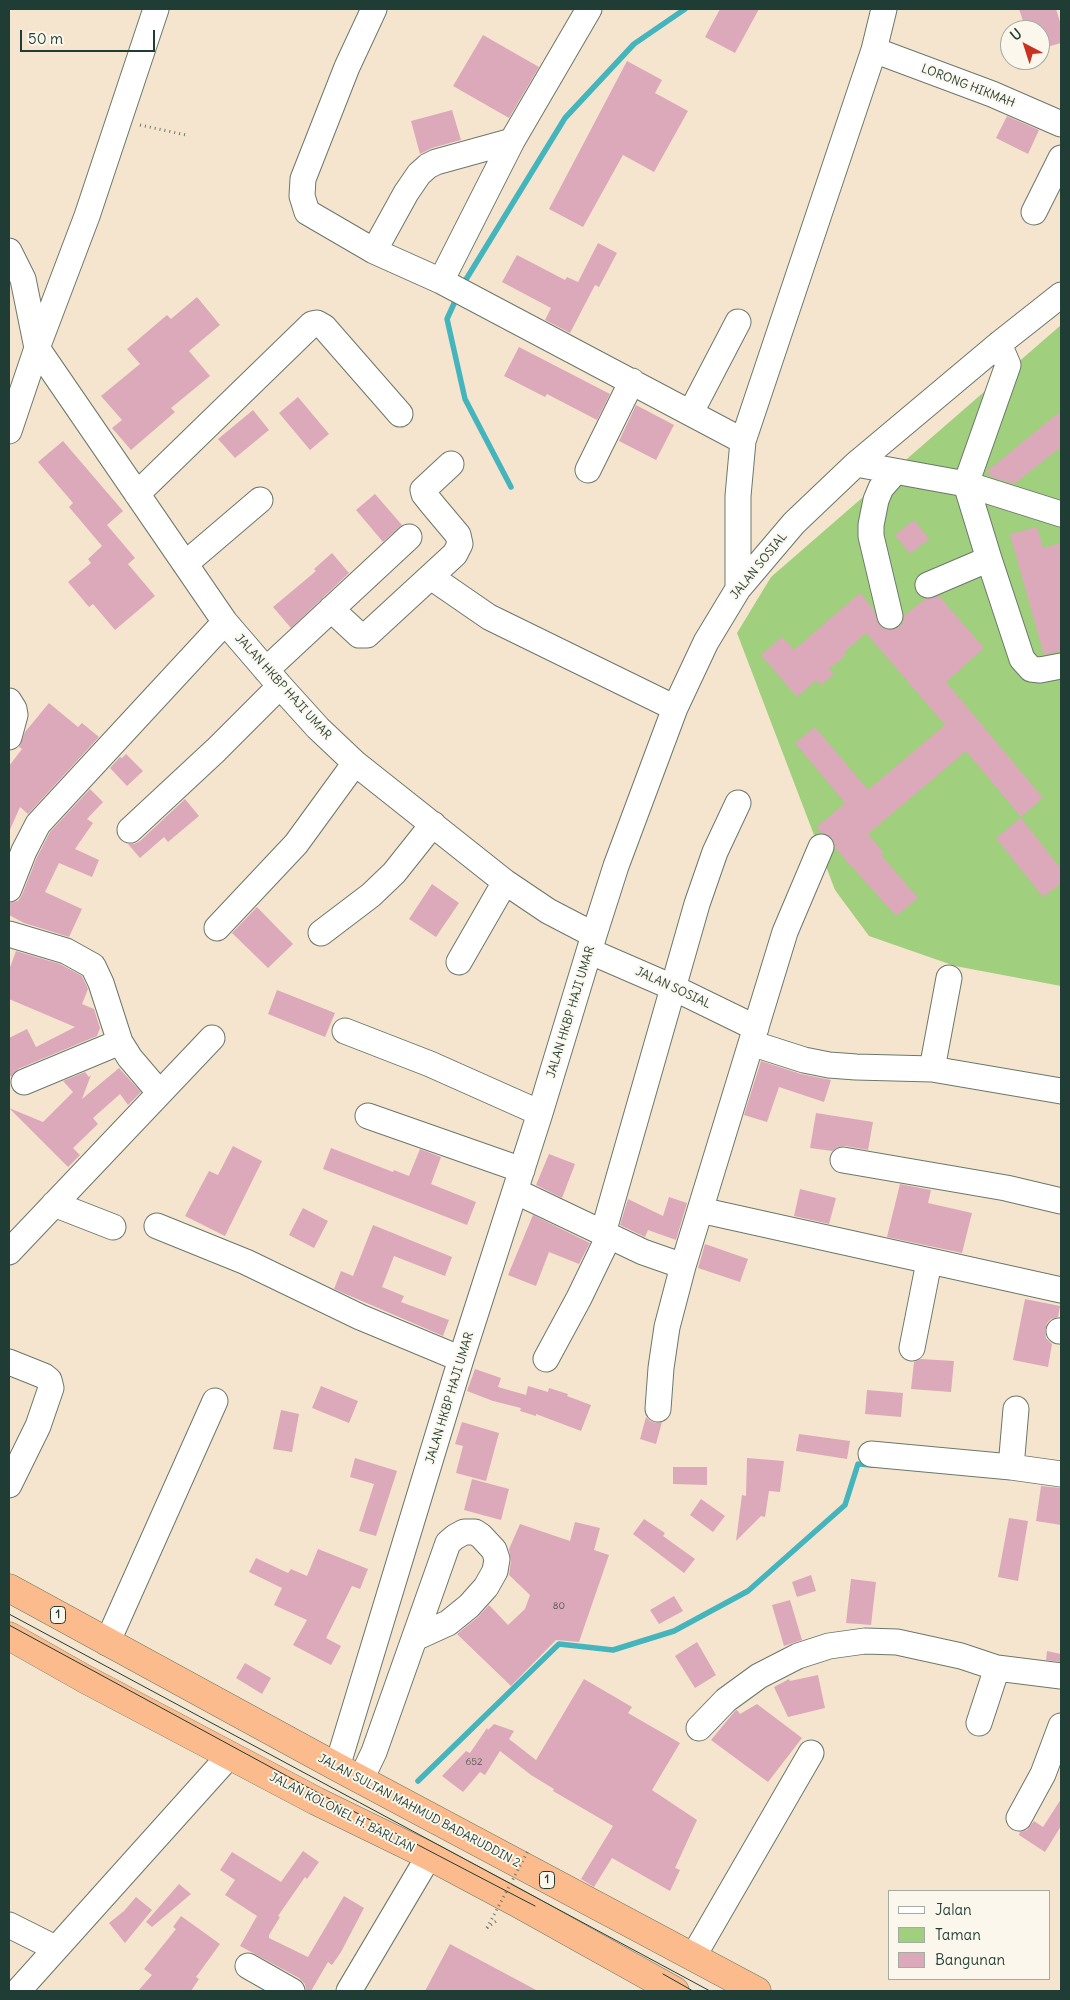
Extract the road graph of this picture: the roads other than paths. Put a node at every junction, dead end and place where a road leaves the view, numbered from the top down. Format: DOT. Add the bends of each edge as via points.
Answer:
graph roads {
  1 [pos="156,9"];
  2 [pos="374,9"];
  3 [pos="588,9"];
  4 [pos="884,9"];
  5 [pos="874,50"];
  6 [pos="1061,124"];
  7 [pos="512,141"];
  8 [pos="1061,158"];
  9 [pos="1034,212"];
  10 [pos="9,251"];
  11 [pos="374,251"];
  12 [pos="441,281"];
  13 [pos="1061,295"];
  14 [pos="738,322"];
  15 [pos="999,344"];
  16 [pos="37,348"];
  17 [pos="632,381"];
  18 [pos="691,412"];
  19 [pos="400,414"];
  20 [pos="9,431"];
  21 [pos="743,441"];
  22 [pos="451,464"];
  23 [pos="856,464"];
  24 [pos="588,470"];
  25 [pos="895,472"];
  26 [pos="966,484"];
  27 [pos="137,494"];
  28 [pos="260,500"];
  29 [pos="1061,514"];
  30 [pos="409,537"];
  31 [pos="989,559"];
  32 [pos="185,564"];
  33 [pos="431,577"];
  34 [pos="928,585"];
  35 [pos="738,589"];
  36 [pos="331,610"];
  37 [pos="890,616"];
  38 [pos="225,622"];
  39 [pos="1061,666"];
  40 [pos="273,678"];
  41 [pos="9,701"];
  42 [pos="675,708"];
  43 [pos="9,737"];
  44 [pos="355,763"];
  45 [pos="738,802"];
  46 [pos="434,824"];
  47 [pos="130,830"];
  48 [pos="821,847"];
  49 [pos="505,882"];
  50 [pos="9,890"];
  51 [pos="217,928"];
  52 [pos="321,933"];
  53 [pos="9,934"];
  54 [pos="591,943"];
  55 [pos="459,962"];
  56 [pos="949,978"];
  57 [pos="672,987"];
  58 [pos="345,1031"];
  59 [pos="754,1035"];
  60 [pos="212,1038"];
  61 [pos="120,1042"];
  62 [pos="932,1069"];
  63 [pos="24,1082"];
  64 [pos="1061,1091"];
  65 [pos="159,1092"];
  66 [pos="540,1114"];
  67 [pos="368,1116"];
  68 [pos="843,1160"];
  69 [pos="518,1180"];
  70 [pos="1061,1201"];
  71 [pos="54,1204"];
  72 [pos="700,1210"];
  73 [pos="157,1226"];
  74 [pos="112,1227"];
  75 [pos="606,1234"];
  76 [pos="9,1252"];
  77 [pos="929,1262"];
  78 [pos="683,1266"];
  79 [pos="1061,1290"];
  80 [pos="912,1348"];
  81 [pos="461,1358"];
  82 [pos="546,1359"];
  83 [pos="9,1362"];
  84 [pos="215,1401"];
  85 [pos="658,1409"];
  86 [pos="1016,1409"];
  87 [pos="871,1454"];
  88 [pos="1011,1467"];
  89 [pos="1061,1474"];
  90 [pos="9,1485"];
  91 [pos="9,1588"];
  92 [pos="9,1636"];
  93 [pos="415,1638"];
  94 [pos="107,1643"];
  95 [pos="997,1668"];
  96 [pos="1061,1676"];
  97 [pos="979,1723"];
  98 [pos="1061,1726"];
  99 [pos="698,1728"];
  100 [pos="811,1753"];
  101 [pos="230,1755"];
  102 [pos="337,1767"];
  103 [pos="361,1779"];
  104 [pos="1019,1818"];
  105 [pos="429,1856"];
  106 [pos="9,1925"];
  107 [pos="55,1948"];
  108 [pos="693,1957"];
  109 [pos="248,1966"];
  110 [pos="18,1991"];
  111 [pos="292,1991"];
  112 [pos="349,1991"];
  113 [pos="675,1991"];
  114 [pos="758,1991"];
  1 -- 16 [label="street" via="87,216"];
  2 -- 11 [label="street" via="347,67 303,179 302,196 307,212"];
  3 -- 7 [label="street"];
  4 -- 5 [label="street"];
  5 -- 6 [label="street, LORONG HIKMAH" via="992,94"];
  5 -- 21 [label="street"];
  7 -- 11 [label="street" via="428,166 406,193"];
  7 -- 12 [label="street"];
  8 -- 9 [label="street"];
  10 -- 16 [label="street, JALAN HKBP HAJI UMAR" via="22,279"];
  11 -- 12 [label="street"];
  12 -- 17 [label="street"];
  13 -- 15 [label="street, JALAN SOSIAL"];
  14 -- 18 [label="street"];
  15 -- 23 [label="street, JALAN SOSIAL"];
  15 -- 26 [label="street" via="1008,365"];
  16 -- 20 [label="street"];
  16 -- 27 [label="street, JALAN HKBP HAJI UMAR"];
  17 -- 18 [label="street"];
  17 -- 24 [label="street"];
  18 -- 21 [label="street"];
  19 -- 27 [label="street" via="324,326 312,324"];
  21 -- 35 [label="street" via="738,496"];
  22 -- 33 [label="street" via="423,492 454,529 460,544 456,554"];
  23 -- 25 [label="street"];
  23 -- 35 [label="street, JALAN SOSIAL" via="794,523"];
  25 -- 26 [label="street"];
  25 -- 37 [label="street" via="881,488 871,525"];
  26 -- 29 [label="street"];
  26 -- 31 [label="street"];
  27 -- 32 [label="street, JALAN HKBP HAJI UMAR"];
  28 -- 32 [label="street"];
  30 -- 36 [label="street"];
  31 -- 34 [label="street"];
  31 -- 39 [label="street" via="1022,659 1031,669"];
  32 -- 38 [label="street, JALAN HKBP HAJI UMAR"];
  33 -- 36 [label="street" via="364,636 357,634"];
  33 -- 42 [label="street" via="489,617"];
  35 -- 42 [label="street, JALAN SOSIAL" via="706,642"];
  36 -- 40 [label="street"];
  38 -- 40 [label="street, JALAN HKBP HAJI UMAR"];
  38 -- 50 [label="street" via="38,824"];
  40 -- 44 [label="street, JALAN HKBP HAJI UMAR"];
  40 -- 47 [label="street" via="216,750"];
  41 -- 43 [label="street" via="15,715"];
  42 -- 54 [label="street, JALAN SOSIAL" via="619,857"];
  44 -- 46 [label="street, JALAN HKBP HAJI UMAR"];
  44 -- 51 [label="street" via="296,844"];
  45 -- 57 [label="street" via="715,852"];
  46 -- 49 [label="street, JALAN HKBP HAJI UMAR"];
  46 -- 52 [label="street" via="394,873"];
  48 -- 59 [label="street" via="785,932"];
  49 -- 54 [label="street, JALAN HKBP HAJI UMAR"];
  49 -- 55 [label="street"];
  53 -- 61 [label="street" via="66,951 93,966 102,983"];
  54 -- 57 [label="street, JALAN SOSIAL"];
  54 -- 66 [label="street, JALAN HKBP HAJI UMAR"];
  56 -- 62 [label="street"];
  57 -- 59 [label="street, JALAN SOSIAL"];
  57 -- 75 [label="street"];
  58 -- 66 [label="street" via="430,1064"];
  59 -- 62 [label="street, JALAN SOSIAL" via="804,1060 830,1065"];
  59 -- 72 [label="street"];
  60 -- 65 [label="street"];
  61 -- 63 [label="street"];
  61 -- 65 [label="street"];
  62 -- 64 [label="street, JALAN SOSIAL"];
  65 -- 71 [label="street"];
  66 -- 69 [label="street, JALAN HKBP HAJI UMAR"];
  67 -- 69 [label="street"];
  68 -- 70 [label="street" via="1006,1188"];
  69 -- 75 [label="street"];
  69 -- 81 [label="street, JALAN HKBP HAJI UMAR"];
  71 -- 74 [label="street"];
  71 -- 76 [label="street"];
  72 -- 77 [label="street"];
  72 -- 78 [label="street"];
  73 -- 81 [label="street" via="246,1262 360,1317"];
  75 -- 78 [label="street"];
  75 -- 82 [label="street" via="579,1298"];
  77 -- 79 [label="street"];
  77 -- 80 [label="street"];
  78 -- 85 [label="street" via="667,1327"];
  81 -- 102 [label="street, JALAN HKBP HAJI UMAR"];
  83 -- 90 [label="street" via="44,1376 51,1388 38,1426"];
  84 -- 94 [label="street"];
  86 -- 88 [label="street"];
  87 -- 88 [label="street"];
  88 -- 89 [label="street"];
  91 -- 94 [label="highway, 1"];
  92 -- 101 [label="highway, JALAN KOLONEL H. BARLIAN"];
  93 -- 103 [label="street"];
  94 -- 102 [label="highway, JALAN SULTAN MAHMUD BADARUDDIN 2 / 1"];
  95 -- 96 [label="street"];
  95 -- 97 [label="street"];
  95 -- 99 [label="street" via="961,1656 897,1642 865,1641 829,1646 798,1656 759,1676 726,1700"];
  98 -- 104 [label="street" via="1043,1774"];
  100 -- 108 [label="street"];
  101 -- 105 [label="highway, JALAN KOLONEL H. BARLIAN"];
  101 -- 107 [label="street"];
  102 -- 103 [label="highway, JALAN SULTAN MAHMUD BADARUDDIN 2 / 1"];
  103 -- 108 [label="highway, JALAN SULTAN MAHMUD BADARUDDIN 2 / 1"];
  105 -- 112 [label="street"];
  105 -- 113 [label="highway, JALAN KOLONEL H. BARLIAN"];
  106 -- 107 [label="street"];
  107 -- 110 [label="street"];
  108 -- 114 [label="highway, JALAN SULTAN MAHMUD BADARUDDIN 2 / 1"];
  109 -- 111 [label="street"];
}
